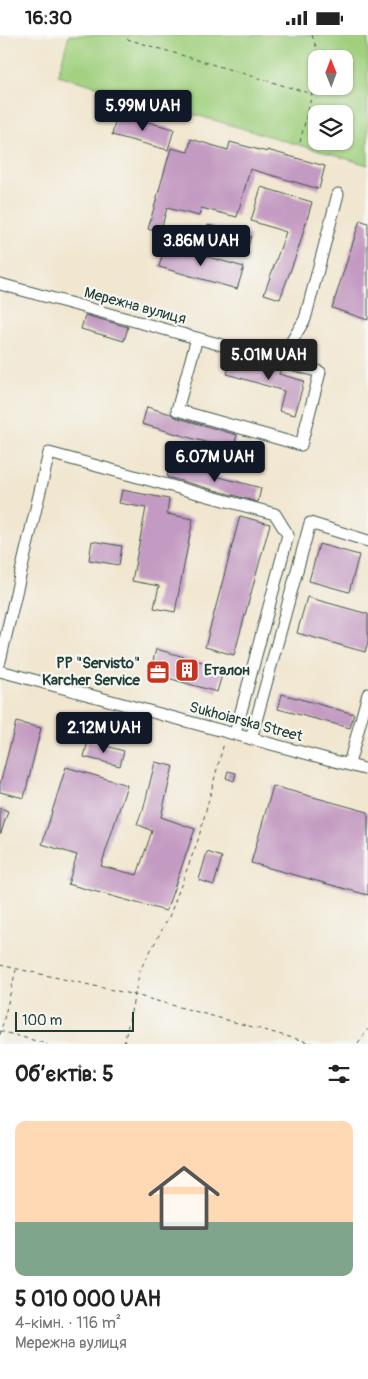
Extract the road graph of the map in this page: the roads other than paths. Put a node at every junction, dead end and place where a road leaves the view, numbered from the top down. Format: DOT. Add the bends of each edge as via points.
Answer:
graph roads {
  1 [pos="338,194"];
  2 [pos="0,284"];
  3 [pos="197,338"];
  4 [pos="275,360"];
  5 [pos="368,541"];
  6 [pos="0,661"];
  7 [pos="0,671"];
  8 [pos="368,694"];
  9 [pos="231,733"];
  10 [pos="251,739"];
  11 [pos="349,764"];
  12 [pos="368,770"];
  1 -- 4 [label="street" via="305,319 290,344"];
  2 -- 3 [label="street, Мережна вулиця"];
  3 -- 4 [label="street, Мережна вулиця"];
  3 -- 4 [label="street, Мережна вулиця" via="176,410 301,445 320,372"];
  5 -- 10 [label="street" via="310,523"];
  6 -- 9 [label="street" via="49,453 275,514 288,535"];
  7 -- 9 [label="street, Sukhoiarska Street"];
  8 -- 11 [label="street"];
  9 -- 10 [label="street, Sukhoiarska Street"];
  10 -- 11 [label="street, Sukhoiarska Street"];
  11 -- 12 [label="street, Sukhoiarska Street"];
}
